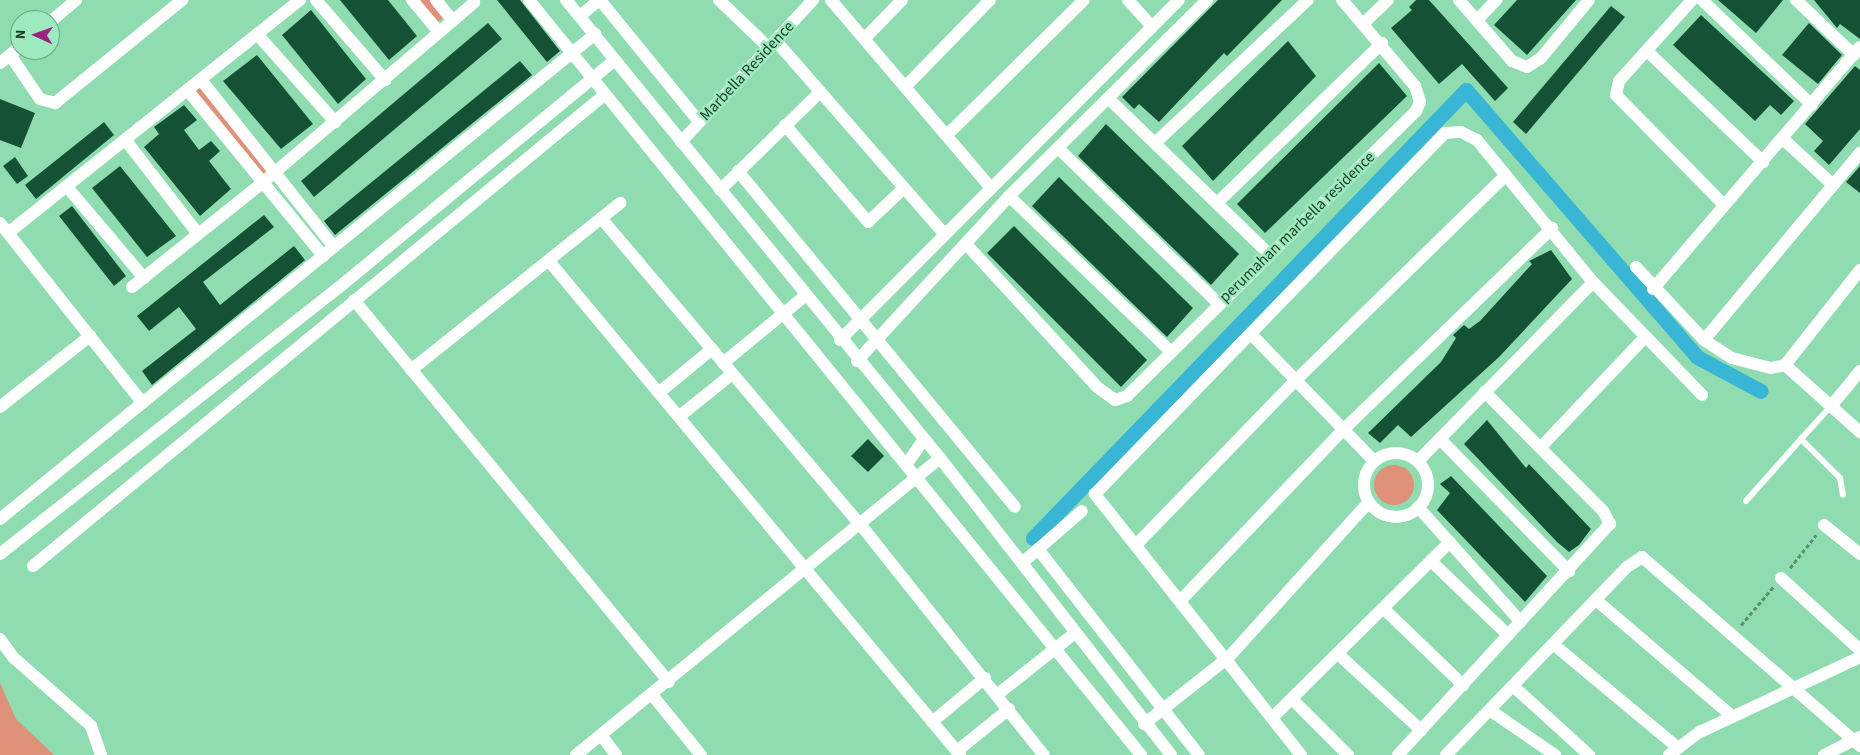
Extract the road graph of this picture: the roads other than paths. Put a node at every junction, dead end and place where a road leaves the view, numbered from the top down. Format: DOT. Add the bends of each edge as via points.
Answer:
graph roads {
  1 [pos="76,0"];
  2 [pos="182,0"];
  3 [pos="300,0"];
  4 [pos="316,0"];
  5 [pos="412,0"];
  6 [pos="436,0"];
  7 [pos="530,0"];
  8 [pos="566,0"];
  9 [pos="600,0"];
  10 [pos="719,0"];
  11 [pos="813,0"];
  12 [pos="831,0"];
  13 [pos="902,0"];
  14 [pos="990,0"];
  15 [pos="1084,0"];
  16 [pos="1128,0"];
  17 [pos="1179,0"];
  18 [pos="1207,0"];
  19 [pos="1308,0"];
  20 [pos="1342,0"];
  21 [pos="1388,0"];
  22 [pos="1459,0"];
  23 [pos="1496,0"];
  24 [pos="1589,0"];
  25 [pos="1692,0"];
  26 [pos="1702,0"];
  27 [pos="1796,0"];
  28 [pos="474,3"];
  29 [pos="60,14"];
  30 [pos="580,16"];
  31 [pos="1477,20"];
  32 [pos="453,21"];
  33 [pos="1364,23"];
  34 [pos="1152,27"];
  35 [pos="439,32"];
  36 [pos="257,34"];
  37 [pos="595,34"];
  38 [pos="865,38"];
  39 [pos="1382,43"];
  40 [pos="773,45"];
  41 [pos="1647,51"];
  42 [pos="1857,51"];
  43 [pos="571,53"];
  44 [pos="10,55"];
  45 [pos="20,60"];
  46 [pos="615,60"];
  47 [pos="0,63"];
  48 [pos="385,80"];
  49 [pos="592,80"];
  50 [pos="202,81"];
  51 [pos="906,86"];
  52 [pos="189,92"];
  53 [pos="820,92"];
  54 [pos="603,96"];
  55 [pos="1108,98"];
  56 [pos="1812,105"];
  57 [pos="334,122"];
  58 [pos="699,122"];
  59 [pos="785,125"];
  60 [pos="947,135"];
  61 [pos="1783,139"];
  62 [pos="126,142"];
  63 [pos="681,142"];
  64 [pos="1155,143"];
  65 [pos="1058,148"];
  66 [pos="1860,153"];
  67 [pos="1762,162"];
  68 [pos="738,171"];
  69 [pos="275,172"];
  70 [pos="1506,175"];
  71 [pos="261,184"];
  72 [pos="1833,185"];
  73 [pos="68,188"];
  74 [pos="991,188"];
  75 [pos="903,189"];
  76 [pos="720,190"];
  77 [pos="1010,196"];
  78 [pos="620,203"];
  79 [pos="1216,203"];
  80 [pos="1723,204"];
  81 [pos="601,218"];
  82 [pos="4,228"];
  83 [pos="1552,228"];
  84 [pos="198,234"];
  85 [pos="945,235"];
  86 [pos="967,245"];
  87 [pos="334,247"];
  88 [pos="1269,254"];
  89 [pos="323,256"];
  90 [pos="549,261"];
  91 [pos="1636,267"];
  92 [pos="1860,270"];
  93 [pos="144,278"];
  94 [pos="1593,282"];
  95 [pos="132,287"];
  96 [pos="1653,288"];
  97 [pos="805,296"];
  98 [pos="354,300"];
  99 [pos="1219,304"];
  100 [pos="784,314"];
  101 [pos="859,321"];
  102 [pos="1251,334"];
  103 [pos="90,336"];
  104 [pos="1645,337"];
  105 [pos="840,340"];
  106 [pos="1704,340"];
  107 [pos="876,343"];
  108 [pos="712,349"];
  109 [pos="1171,352"];
  110 [pos="857,361"];
  111 [pos="723,362"];
  112 [pos="1785,364"];
  113 [pos="411,370"];
  114 [pos="1860,371"];
  115 [pos="732,374"];
  116 [pos="1296,380"];
  117 [pos="661,391"];
  118 [pos="1485,392"];
  119 [pos="1702,395"];
  120 [pos="142,402"];
  121 [pos="1832,405"];
  122 [pos="0,407"];
  123 [pos="681,415"];
  124 [pos="1343,430"];
  125 [pos="1860,432"];
  126 [pos="1801,438"];
  127 [pos="1440,439"];
  128 [pos="923,441"];
  129 [pos="1541,447"];
  130 [pos="940,458"];
  131 [pos="1374,461"];
  132 [pos="1418,461"];
  133 [pos="906,465"];
  134 [pos="916,478"];
  135 [pos="1843,495"];
  136 [pos="1746,501"];
  137 [pos="1369,502"];
  138 [pos="1015,507"];
  139 [pos="1418,508"];
  140 [pos="1082,511"];
  141 [pos="0,519"];
  142 [pos="860,524"];
  143 [pos="1824,525"];
  144 [pos="1450,542"];
  145 [pos="1136,545"];
  146 [pos="1038,549"];
  147 [pos="0,554"];
  148 [pos="1860,554"];
  149 [pos="1431,561"];
  150 [pos="1022,563"];
  151 [pos="33,566"];
  152 [pos="804,568"];
  153 [pos="1569,571"];
  154 [pos="1782,578"];
  155 [pos="1181,600"];
  156 [pos="1596,600"];
  157 [pos="1384,608"];
  158 [pos="1521,622"];
  159 [pos="1075,633"];
  160 [pos="1508,635"];
  161 [pos="0,639"];
  162 [pos="1553,644"];
  163 [pos="1054,649"];
  164 [pos="1860,650"];
  165 [pos="1338,654"];
  166 [pos="1860,657"];
  167 [pos="1228,658"];
  168 [pos="985,678"];
  169 [pos="669,682"];
  170 [pos="1463,684"];
  171 [pos="1513,686"];
  172 [pos="1794,686"];
  173 [pos="998,694"];
  174 [pos="653,696"];
  175 [pos="1293,700"];
  176 [pos="1163,708"];
  177 [pos="1009,709"];
  178 [pos="1491,711"];
  179 [pos="1273,717"];
  180 [pos="1733,717"];
  181 [pos="932,722"];
  182 [pos="1144,724"];
  183 [pos="1421,730"];
  184 [pos="601,735"];
  185 [pos="1154,736"];
  186 [pos="1858,741"];
  187 [pos="1673,751"];
  188 [pos="958,753"];
  189 [pos="1139,754"];
  190 [pos="101,755"];
  191 [pos="576,755"];
  192 [pos="616,755"];
  193 [pos="701,755"];
  194 [pos="1044,755"];
  195 [pos="1171,755"];
  196 [pos="1199,755"];
  197 [pos="1301,755"];
  198 [pos="1348,755"];
  199 [pos="1398,755"];
  200 [pos="1446,755"];
  201 [pos="1555,755"];
  202 [pos="1589,755"];
  203 [pos="1824,755"];
  1 -- 29 [label="street"];
  2 -- 45 [label="street" via="55,103 40,99"];
  3 -- 36 [label="street"];
  4 -- 48 [label="street"];
  5 -- 35 [label="street"];
  6 -- 32 [label="street"];
  7 -- 43 [label="street"];
  8 -- 30 [label="street"];
  9 -- 30 [label="street"];
  9 -- 58 [label="street"];
  10 -- 40 [label="street"];
  11 -- 40 [label="street, Marbella Residence"];
  12 -- 38 [label="street"];
  13 -- 38 [label="street"];
  14 -- 51 [label="street"];
  15 -- 60 [label="street"];
  16 -- 34 [label="street"];
  17 -- 34 [label="street"];
  18 -- 55 [label="street"];
  19 -- 64 [label="street"];
  20 -- 33 [label="street, perumahan marbella residence"];
  21 -- 33 [label="street"];
  22 -- 31 [label="street"];
  23 -- 31 [label="street"];
  24 -- 31 [label="street" via="1541,58 1527,67 1512,61"];
  25 -- 41 [label="street"];
  26 -- 56 [label="street"];
  27 -- 42 [label="street"];
  28 -- 32 [label="street"];
  30 -- 37 [label="street"];
  32 -- 35 [label="street"];
  33 -- 39 [label="street, perumahan marbella residence"];
  34 -- 74 [label="street"];
  35 -- 48 [label="street"];
  36 -- 50 [label="street"];
  36 -- 57 [label="street"];
  37 -- 43 [label="street"];
  37 -- 46 [label="street"];
  38 -- 51 [label="street"];
  39 -- 79 [label="street"];
  39 -- 88 [label="street, perumahan marbella residence" via="1415,86 1420,102 1416,111"];
  40 -- 53 [label="street"];
  40 -- 58 [label="street, Marbella Residence"];
  41 -- 67 [label="street"];
  41 -- 80 [label="street" via="1619,81 1616,95"];
  42 -- 56 [label="street"];
  43 -- 49 [label="street"];
  43 -- 87 [label="street"];
  44 -- 47 [label="street"];
  46 -- 49 [label="street"];
  46 -- 63 [label="street"];
  48 -- 57 [label="street"];
  49 -- 54 [label="street"];
  49 -- 147 [label="street" via="343,284"];
  50 -- 52 [label="street"];
  50 -- 69 [label="street"];
  51 -- 60 [label="street"];
  52 -- 62 [label="street"];
  52 -- 71 [label="street"];
  53 -- 59 [label="street"];
  53 -- 75 [label="street"];
  54 -- 98 [label="street"];
  54 -- 100 [label="street"];
  55 -- 64 [label="street"];
  55 -- 65 [label="street"];
  56 -- 61 [label="street"];
  57 -- 69 [label="street"];
  58 -- 63 [label="street, Marbella Residence"];
  59 -- 68 [label="street"];
  59 -- 75 [label="street" via="868,222"];
  60 -- 74 [label="street"];
  61 -- 67 [label="street"];
  61 -- 72 [label="street"];
  62 -- 73 [label="street"];
  62 -- 84 [label="street"];
  63 -- 76 [label="street"];
  64 -- 79 [label="street"];
  65 -- 77 [label="street"];
  65 -- 99 [label="street"];
  66 -- 72 [label="street"];
  67 -- 80 [label="street"];
  68 -- 76 [label="street"];
  68 -- 101 [label="street"];
  69 -- 71 [label="street"];
  69 -- 87 [label="street"];
  70 -- 83 [label="street"];
  70 -- 102 [label="street" via="1477,140 1461,132 1445,133"];
  70 -- 116 [label="street"];
  71 -- 84 [label="street"];
  71 -- 89 [label="street"];
  72 -- 106 [label="street"];
  73 -- 82 [label="street"];
  73 -- 93 [label="street"];
  74 -- 85 [label="street"];
  75 -- 85 [label="street"];
  76 -- 97 [label="street"];
  77 -- 86 [label="street"];
  77 -- 109 [label="street"];
  78 -- 81 [label="street"];
  79 -- 88 [label="street"];
  80 -- 96 [label="street"];
  81 -- 90 [label="street"];
  81 -- 108 [label="street"];
  82 -- 103 [label="street"];
  83 -- 94 [label="street"];
  83 -- 124 [label="street"];
  84 -- 93 [label="street"];
  85 -- 101 [label="street"];
  86 -- 107 [label="street"];
  86 -- 109 [label="street, perumahan marbella residence" via="1097,387 1115,400 1122,399"];
  87 -- 89 [label="street"];
  88 -- 99 [label="street, perumahan marbella residence"];
  89 -- 120 [label="street"];
  90 -- 113 [label="street"];
  90 -- 117 [label="street"];
  91 -- 96 [label="street"];
  92 -- 112 [label="street"];
  93 -- 95 [label="street"];
  94 -- 104 [label="street"];
  94 -- 118 [label="street"];
  96 -- 106 [label="street"];
  97 -- 100 [label="street"];
  97 -- 105 [label="street"];
  98 -- 113 [label="street"];
  98 -- 151 [label="street"];
  99 -- 109 [label="street, perumahan marbella residence"];
  100 -- 111 [label="street"];
  100 -- 133 [label="street"];
  101 -- 105 [label="street"];
  101 -- 107 [label="street"];
  102 -- 116 [label="street"];
  102 -- 145 [label="street" via="1095,494"];
  103 -- 120 [label="street"];
  103 -- 122 [label="street"];
  104 -- 119 [label="street"];
  104 -- 129 [label="street"];
  105 -- 110 [label="street"];
  106 -- 112 [label="street" via="1753,366"];
  107 -- 110 [label="street"];
  107 -- 138 [label="street"];
  108 -- 111 [label="street"];
  108 -- 117 [label="street"];
  110 -- 128 [label="street"];
  111 -- 115 [label="street"];
  112 -- 121 [label="street"];
  113 -- 169 [label="street"];
  114 -- 121 [label="street"];
  115 -- 123 [label="street"];
  115 -- 142 [label="street"];
  116 -- 124 [label="street"];
  116 -- 145 [label="street"];
  117 -- 123 [label="street"];
  118 -- 127 [label="street"];
  118 -- 129 [label="street"];
  120 -- 141 [label="street"];
  121 -- 125 [label="street"];
  121 -- 126 [label="lane"];
  123 -- 152 [label="street"];
  124 -- 131 [label="street"];
  124 -- 155 [label="street"];
  126 -- 135 [label="lane" via="1840,478"];
  126 -- 136 [label="lane"];
  127 -- 132 [label="street"];
  127 -- 153 [label="street"];
  128 -- 130 [label="street"];
  128 -- 133 [label="street"];
  129 -- 153 [label="street" via="1609,518 1608,529"];
  130 -- 134 [label="street"];
  130 -- 150 [label="street"];
  131 -- 132 [label="street" via="1398,452"];
  131 -- 137 [label="street" via="1364,476"];
  132 -- 139 [label="street" via="1428,484"];
  133 -- 134 [label="street"];
  134 -- 142 [label="street"];
  134 -- 163 [label="street"];
  137 -- 139 [label="street" via="1390,517"];
  137 -- 167 [label="street"];
  139 -- 144 [label="street"];
  140 -- 146 [label="street"];
  142 -- 152 [label="street"];
  142 -- 168 [label="street"];
  143 -- 148 [label="street"];
  144 -- 149 [label="street"];
  144 -- 158 [label="street"];
  145 -- 155 [label="street"];
  146 -- 150 [label="street"];
  146 -- 176 [label="street"];
  149 -- 157 [label="street"];
  149 -- 160 [label="street"];
  150 -- 159 [label="street"];
  152 -- 169 [label="street"];
  152 -- 181 [label="street"];
  153 -- 158 [label="street"];
  154 -- 164 [label="street"];
  155 -- 167 [label="street"];
  156 -- 162 [label="street"];
  156 -- 172 [label="street" via="1633,561 1647,558"];
  156 -- 180 [label="street"];
  157 -- 165 [label="street"];
  157 -- 170 [label="street"];
  158 -- 160 [label="street"];
  159 -- 163 [label="street"];
  159 -- 182 [label="street"];
  160 -- 170 [label="street"];
  161 -- 190 [label="street" via="14,658 92,726"];
  162 -- 171 [label="street"];
  162 -- 187 [label="street"];
  163 -- 173 [label="street"];
  163 -- 189 [label="street"];
  165 -- 175 [label="street"];
  165 -- 183 [label="street"];
  166 -- 172 [label="street"];
  167 -- 176 [label="street"];
  167 -- 179 [label="street"];
  168 -- 173 [label="street"];
  168 -- 181 [label="street"];
  169 -- 174 [label="street"];
  170 -- 183 [label="street"];
  171 -- 178 [label="street"];
  171 -- 202 [label="street"];
  172 -- 180 [label="street"];
  172 -- 186 [label="street"];
  173 -- 177 [label="street"];
  174 -- 184 [label="street"];
  174 -- 193 [label="street"];
  175 -- 179 [label="street"];
  175 -- 198 [label="street"];
  176 -- 182 [label="street"];
  176 -- 196 [label="street"];
  177 -- 188 [label="street"];
  177 -- 194 [label="street"];
  178 -- 200 [label="street"];
  178 -- 201 [label="street"];
  179 -- 197 [label="street"];
  180 -- 187 [label="street"];
  181 -- 188 [label="street"];
  182 -- 185 [label="street"];
  183 -- 199 [label="street"];
  184 -- 191 [label="street"];
  184 -- 192 [label="street"];
  185 -- 189 [label="street"];
  185 -- 195 [label="street"];
  186 -- 203 [label="street"];
}
